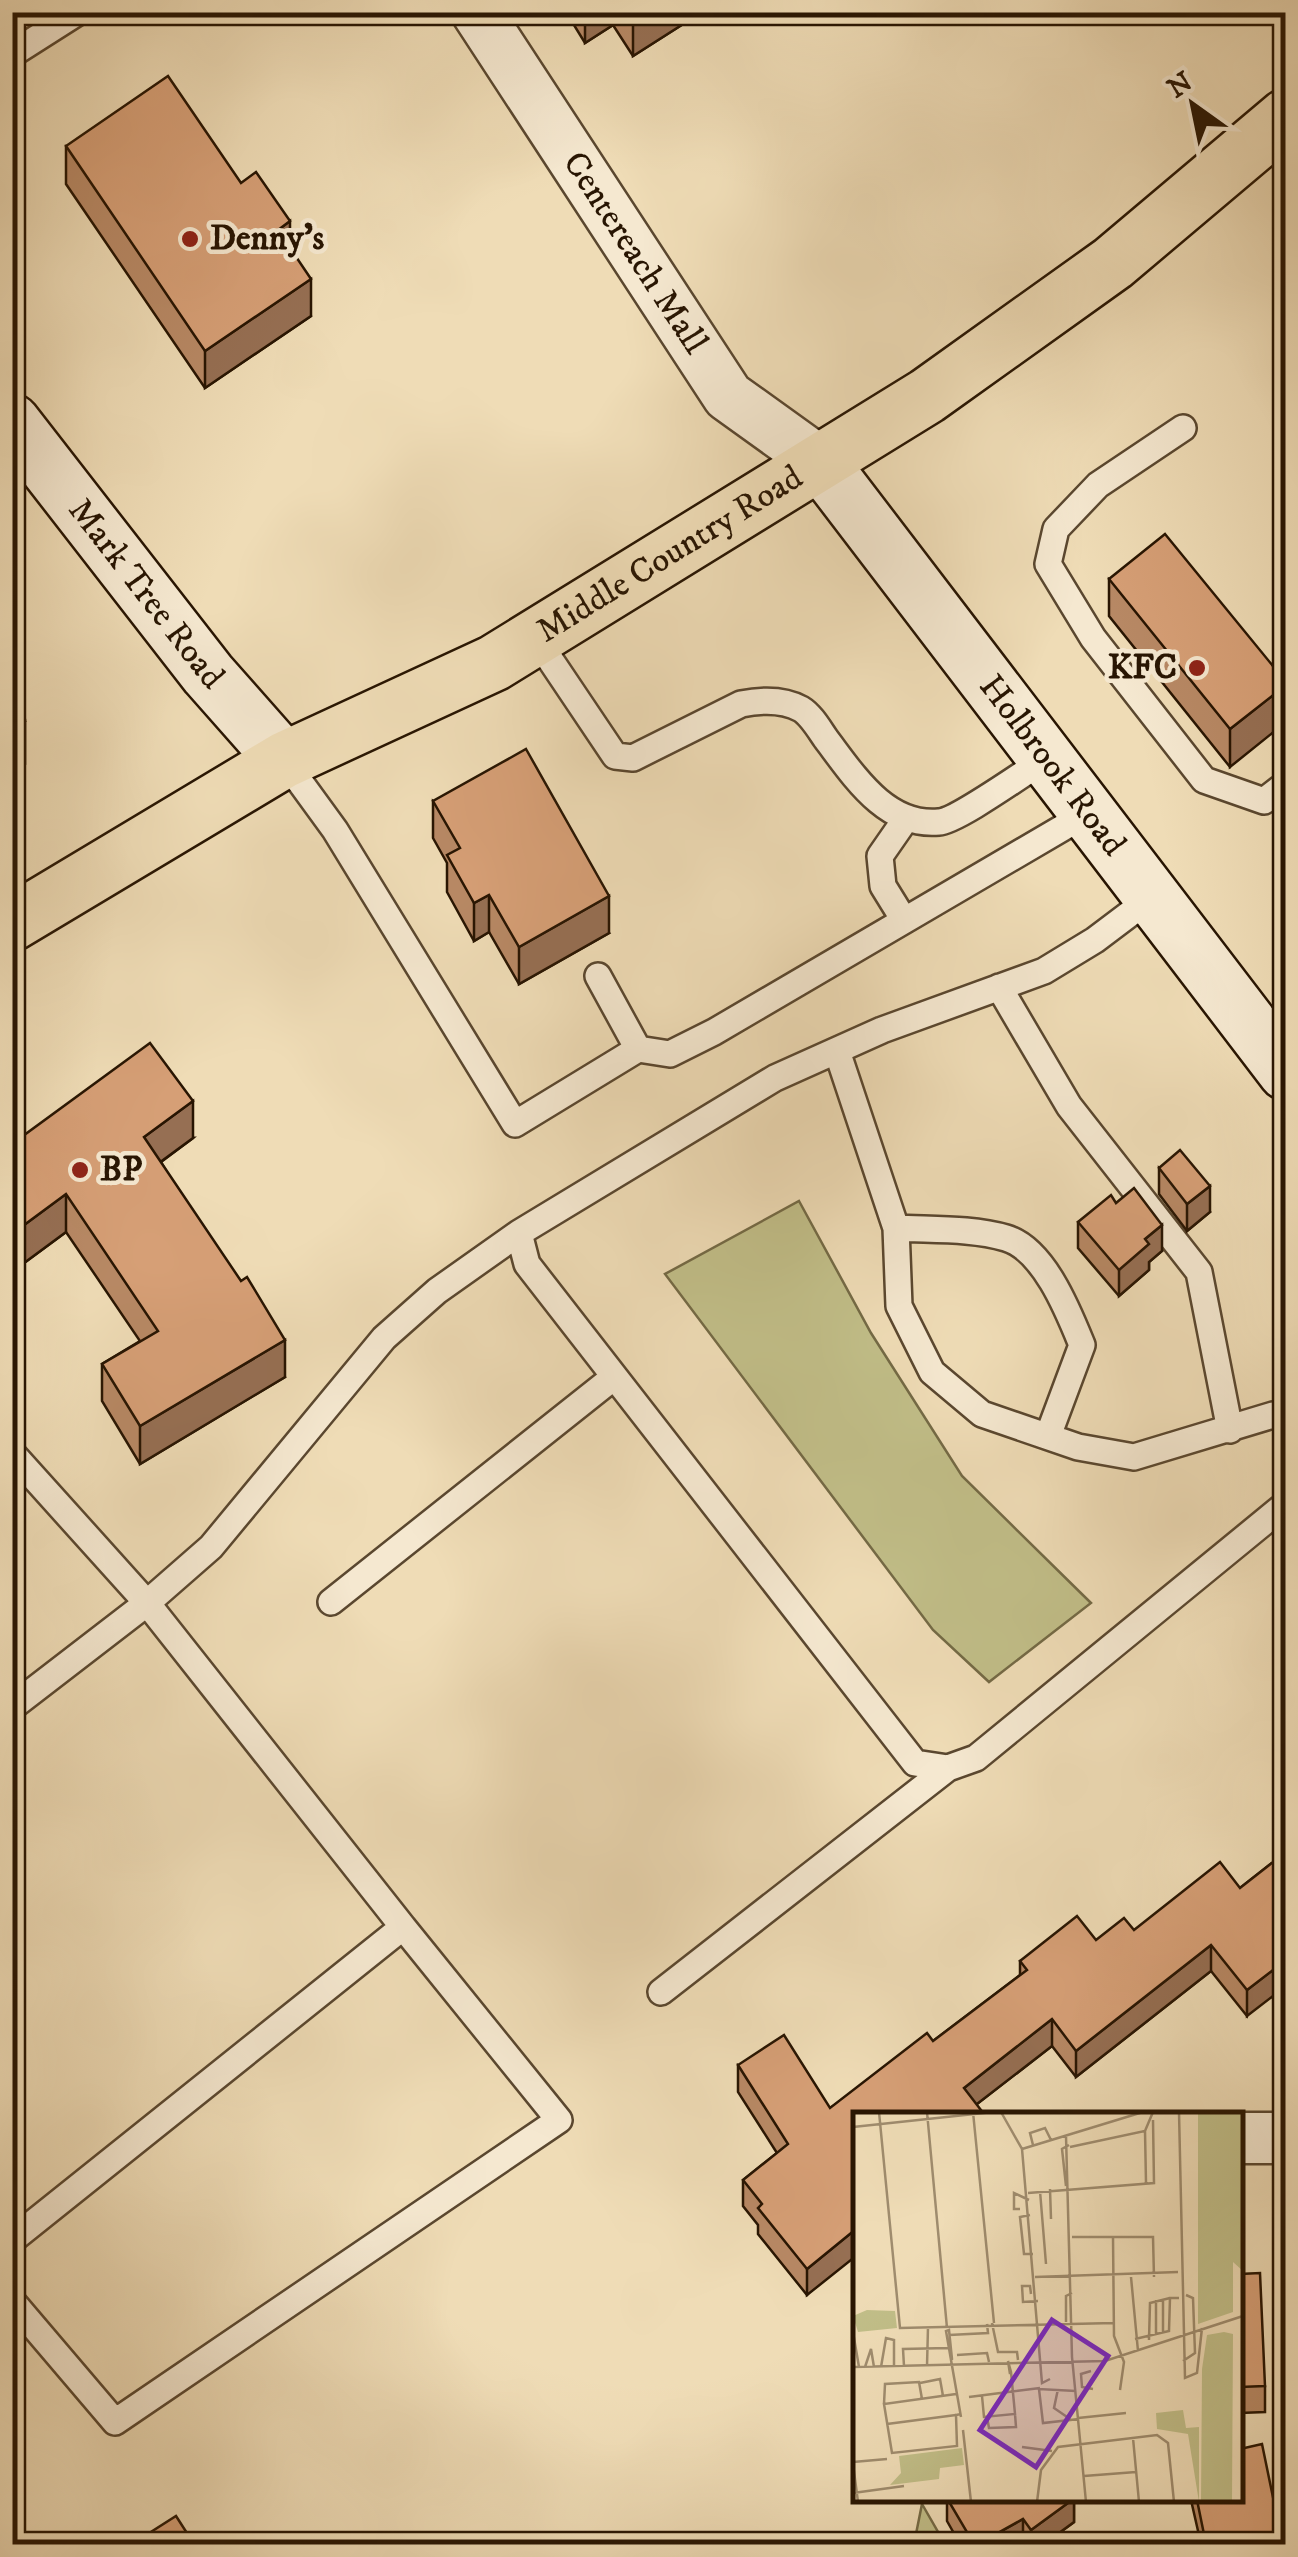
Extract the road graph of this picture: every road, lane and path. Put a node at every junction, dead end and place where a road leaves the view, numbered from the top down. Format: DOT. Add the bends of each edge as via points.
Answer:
graph roads {
  1 [pos="78,12"];
  2 [pos="477,12"];
  3 [pos="12,54"];
  4 [pos="1286,117"];
  5 [pos="12,422"];
  6 [pos="1184,428"];
  7 [pos="820,462"];
  8 [pos="535,637"];
  9 [pos="1046,759"];
  10 [pos="284,760"];
  11 [pos="1286,784"];
  12 [pos="1088,812"];
  13 [pos="905,820"];
  14 [pos="1152,897"];
  15 [pos="904,920"];
  16 [pos="12,923"];
  17 [pos="598,976"];
  18 [pos="999,987"];
  19 [pos="638,1049"];
  20 [pos="836,1050"];
  21 [pos="1286,1072"];
  22 [pos="896,1228"];
  23 [pos="518,1233"];
  24 [pos="614,1377"];
  25 [pos="1286,1419"];
  26 [pos="1230,1430"];
  27 [pos="1048,1436"];
  28 [pos="12,1453"];
  29 [pos="1286,1504"];
  30 [pos="331,1602"];
  31 [pos="146,1603"];
  32 [pos="12,1708"];
  33 [pos="948,1768"];
  34 [pos="403,1927"];
  35 [pos="660,1992"];
  36 [pos="1243,2138"];
  37 [pos="1286,2138"];
  38 [pos="12,2240"];
  39 [pos="12,2301"];
  1 -- 3 [label="lane"];
  2 -- 7 [label="street, Centereach Mall" via="728,396"];
  4 -- 7 [label="main road, Middle Country Road" via="1113,263 928,396"];
  5 -- 10 [label="street, Mark Tree Road" via="208,674"];
  6 -- 11 [label="lane" via="1098,486 1056,529 1048,564 1093,638 1204,780 1264,801"];
  7 -- 8 [label="main road, Middle Country Road"];
  7 -- 9 [label="street, Holbrook Road"];
  8 -- 10 [label="main road, Middle Country Road" via="494,663"];
  8 -- 13 [label="lane" via="615,756 633,758 740,704 787,704 805,711 866,788"];
  9 -- 12 [label="street, Holbrook Road"];
  9 -- 13 [label="lane" via="943,822"];
  10 -- 16 [label="main road, Middle Country Road"];
  10 -- 19 [label="lane" via="335,830 515,1124"];
  12 -- 14 [label="street, Holbrook Road"];
  12 -- 15 [label="lane"];
  13 -- 15 [label="lane" via="880,856 883,886"];
  14 -- 18 [label="lane" via="1044,970"];
  14 -- 21 [label="street, Holbrook Road"];
  15 -- 19 [label="lane" via="670,1054"];
  17 -- 19 [label="lane"];
  18 -- 20 [label="lane"];
  18 -- 26 [label="lane" via="1069,1106 1199,1272"];
  20 -- 22 [label="lane"];
  20 -- 23 [label="lane" via="775,1078"];
  22 -- 27 [label="lane" via="899,1306 932,1372 982,1414"];
  22 -- 27 [label="lane" via="1010,1239 1063,1296 1082,1345"];
  23 -- 24 [label="lane" via="528,1264"];
  23 -- 31 [label="lane" via="384,1338 210,1547"];
  24 -- 30 [label="lane"];
  24 -- 33 [label="lane" via="915,1764"];
  25 -- 26 [label="lane" via="1272,1416"];
  26 -- 27 [label="lane" via="1134,1457"];
  28 -- 31 [label="lane"];
  29 -- 33 [label="lane" via="976,1758"];
  31 -- 32 [label="lane"];
  31 -- 34 [label="lane"];
  33 -- 35 [label="lane"];
  34 -- 38 [label="lane"];
  34 -- 39 [label="lane" via="559,2120 115,2422"];
  36 -- 37 [label="street"];
}
